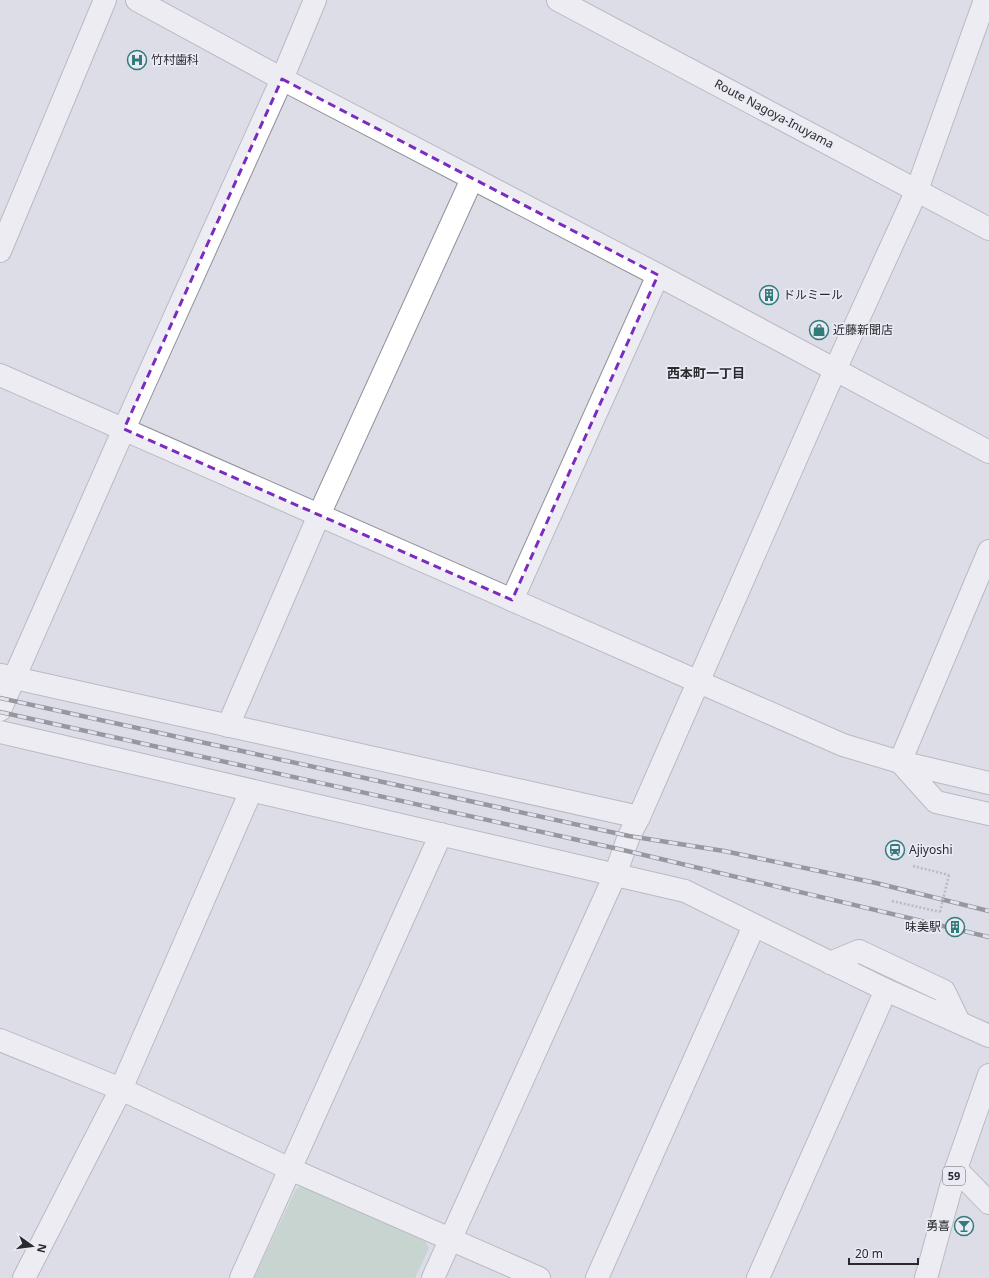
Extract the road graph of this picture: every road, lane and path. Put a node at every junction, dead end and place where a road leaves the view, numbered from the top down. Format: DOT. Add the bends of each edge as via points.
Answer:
graph roads {
  1 [pos="105,0"];
  2 [pos="137,0"];
  3 [pos="315,0"];
  4 [pos="558,0"];
  5 [pos="985,0"];
  6 [pos="282,79"];
  7 [pos="472,179"];
  8 [pos="917,190"];
  9 [pos="989,229"];
  10 [pos="0,251"];
  11 [pos="658,275"];
  12 [pos="835,370"];
  13 [pos="0,375"];
  14 [pos="124,429"];
  15 [pos="989,452"];
  16 [pos="319,515"];
  17 [pos="989,552"];
  18 [pos="512,600"];
  19 [pos="7,677"];
  20 [pos="699,682"];
  21 [pos="0,710"];
  22 [pos="228,726"];
  23 [pos="0,732"];
  24 [pos="900,762"];
  25 [pos="989,783"];
  26 [pos="252,790"];
  27 [pos="989,814"];
  28 [pos="639,817"];
  29 [pos="441,834"];
  30 [pos="913,866"];
  31 [pos="614,875"];
  32 [pos="892,901"];
  33 [pos="754,926"];
  34 [pos="830,962"];
  35 [pos="886,990"];
  36 [pos="958,1022"];
  37 [pos="989,1036"];
  38 [pos="0,1040"];
  39 [pos="989,1075"];
  40 [pos="121,1089"];
  41 [pos="290,1169"];
  42 [pos="956,1169"];
  43 [pos="989,1203"];
  44 [pos="451,1238"];
  45 [pos="24,1278"];
  46 [pos="241,1278"];
  47 [pos="433,1278"];
  48 [pos="540,1278"];
  49 [pos="597,1278"];
  50 [pos="758,1278"];
  51 [pos="926,1278"];
  1 -- 10 [label="street"];
  2 -- 6 [label="street"];
  3 -- 6 [label="street"];
  4 -- 8 [label="street, Route Nagoya-Inuyama"];
  5 -- 8 [label="street"];
  6 -- 7 [label="street"];
  6 -- 14 [label="street"];
  7 -- 11 [label="street"];
  7 -- 16 [label="street"];
  8 -- 9 [label="street, Route Nagoya-Inuyama"];
  8 -- 12 [label="street"];
  11 -- 12 [label="street"];
  11 -- 18 [label="street"];
  12 -- 15 [label="street"];
  12 -- 20 [label="street"];
  13 -- 14 [label="street"];
  14 -- 16 [label="street"];
  14 -- 19 [label="street"];
  16 -- 18 [label="street"];
  16 -- 22 [label="street"];
  17 -- 24 [label="street"];
  18 -- 20 [label="street"];
  19 -- 21 [label="street"];
  19 -- 22 [label="street"];
  20 -- 24 [label="street" via="843,745"];
  20 -- 28 [label="street"];
  22 -- 28 [label="street"];
  23 -- 26 [label="street"];
  24 -- 25 [label="street"];
  24 -- 27 [label="street" via="936,802"];
  26 -- 29 [label="street"];
  26 -- 40 [label="street"];
  28 -- 31 [label="street"];
  29 -- 31 [label="street"];
  29 -- 41 [label="street"];
  30 -- 32 [label="path, bridge" via="949,875 940,912"];
  31 -- 33 [label="street" via="685,891"];
  31 -- 44 [label="street"];
  33 -- 34 [label="street"];
  33 -- 49 [label="street"];
  34 -- 35 [label="street"];
  34 -- 36 [label="street" via="859,951 944,991"];
  35 -- 36 [label="street"];
  35 -- 50 [label="street"];
  36 -- 37 [label="street"];
  38 -- 40 [label="street"];
  39 -- 42 [label="street, 59"];
  40 -- 41 [label="street"];
  40 -- 45 [label="street"];
  41 -- 44 [label="street"];
  41 -- 46 [label="street"];
  42 -- 43 [label="street"];
  42 -- 51 [label="street, 59"];
  44 -- 47 [label="street"];
  44 -- 48 [label="street"];
}
